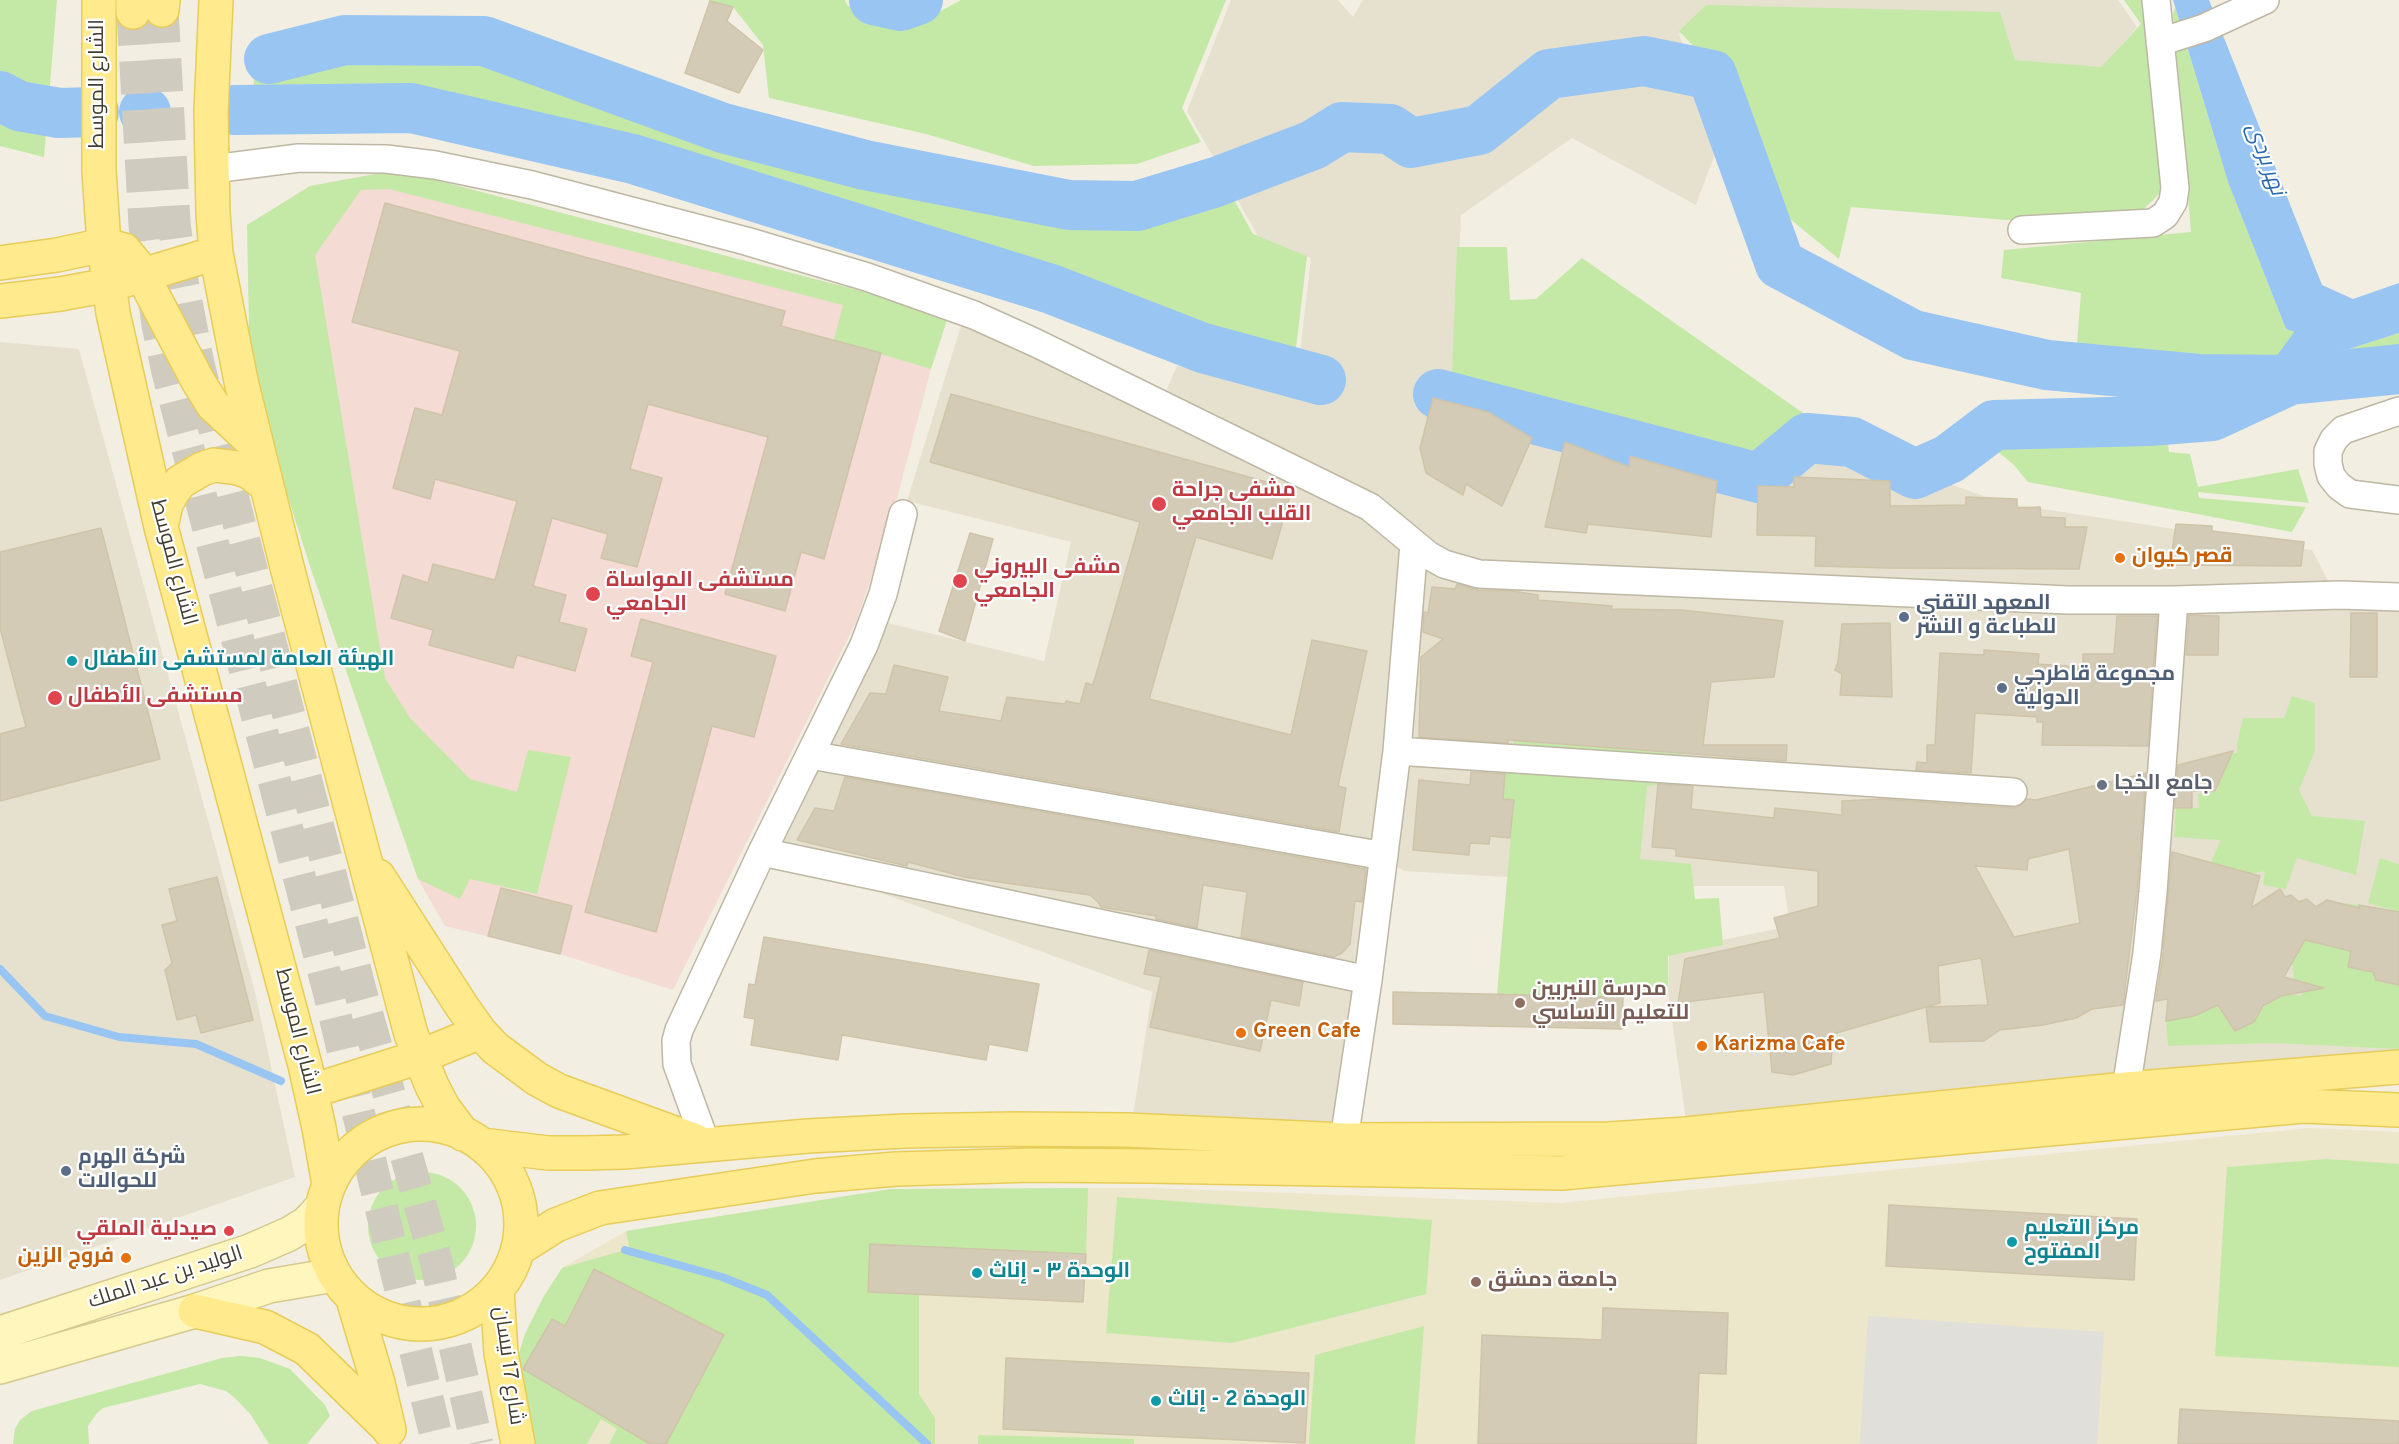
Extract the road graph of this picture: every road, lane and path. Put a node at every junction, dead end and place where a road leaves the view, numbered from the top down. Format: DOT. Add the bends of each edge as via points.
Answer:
graph roads {
  1 [pos="99,0"];
  2 [pos="216,0"];
  3 [pos="2156,0"];
  4 [pos="2265,0"];
  5 [pos="2160,42"];
  6 [pos="213,169"];
  7 [pos="2022,230"];
  8 [pos="104,245"];
  9 [pos="216,254"];
  10 [pos="0,262"];
  11 [pos="143,276"];
  12 [pos="109,285"];
  13 [pos="0,301"];
  14 [pos="2399,411"];
  15 [pos="257,446"];
  16 [pos="266,485"];
  17 [pos="2399,500"];
  18 [pos="903,514"];
  19 [pos="161,526"];
  20 [pos="1414,544"];
  21 [pos="2399,597"];
  22 [pos="2174,600"];
  23 [pos="1397,751"];
  24 [pos="810,755"];
  25 [pos="2013,792"];
  26 [pos="362,850"];
  27 [pos="762,852"];
  28 [pos="1384,856"];
  29 [pos="1368,980"];
  30 [pos="480,1032"];
  31 [pos="419,1057"];
  32 [pos="2399,1067"];
  33 [pos="2126,1089"];
  34 [pos="312,1091"];
  35 [pos="2399,1110"];
  36 [pos="473,1139"];
  37 [pos="1344,1140"];
  38 [pos="706,1144"];
  39 [pos="325,1196"];
  40 [pos="518,1249"];
  41 [pos="344,1287"];
  42 [pos="497,1289"];
  43 [pos="195,1311"];
  44 [pos="0,1333"];
  45 [pos="0,1367"];
  46 [pos="390,1436"];
  47 [pos="518,1444"];
  1 -- 8 [label="main road, الشارع الموسط" via="99,171"];
  2 -- 6 [label="main road" via="211,111"];
  3 -- 5 [label="street"];
  4 -- 5 [label="street" via="2204,28"];
  5 -- 7 [label="street" via="2175,188 2165,215 2153,223"];
  6 -- 9 [label="main road"];
  6 -- 20 [label="street" via="310,158 386,159 435,165 563,193 867,277 1036,342 1370,507"];
  8 -- 10 [label="main road"];
  8 -- 11 [label="main road" via="124,250"];
  8 -- 12 [label="main road, الشارع الموسط"];
  9 -- 11 [label="main road"];
  9 -- 15 [label="main road"];
  11 -- 12 [label="main road"];
  11 -- 15 [label="main road" via="213,405"];
  12 -- 13 [label="main road"];
  12 -- 19 [label="main road, الشارع الموسط"];
  14 -- 17 [label="street" via="2343,430 2328,451 2331,476 2350,494"];
  15 -- 16 [label="main road"];
  16 -- 19 [label="main road" via="238,468 214,465 202,469 180,482 172,493"];
  16 -- 26 [label="main road"];
  18 -- 24 [label="street" via="871,627"];
  19 -- 34 [label="main road, الشارع الموسط"];
  20 -- 22 [label="street" via="1444,564 1479,574 2057,600"];
  20 -- 23 [label="street"];
  21 -- 22 [label="street"];
  22 -- 33 [label="street" via="2153,892"];
  23 -- 25 [label="street"];
  23 -- 28 [label="street"];
  24 -- 27 [label="street"];
  24 -- 28 [label="street"];
  26 -- 30 [label="main road"];
  26 -- 31 [label="main road"];
  27 -- 29 [label="street"];
  27 -- 38 [label="street" via="676,1041 677,1065"];
  28 -- 29 [label="street"];
  29 -- 37 [label="street"];
  30 -- 31 [label="main road"];
  30 -- 38 [label="main road" via="516,1065 559,1091"];
  31 -- 34 [label="main road"];
  31 -- 36 [label="main road" via="443,1107"];
  32 -- 33 [label="main road"];
  33 -- 37 [label="main road" via="1686,1134 1608,1139"];
  34 -- 39 [label="main road, الشارع الموسط"];
  35 -- 40 [label="main road" via="2302,1106 1562,1173 1125,1165 896,1170 815,1176 618,1204 578,1215"];
  36 -- 38 [label="main road" via="549,1153"];
  36 -- 39 [label="main road" via="441,1127 419,1125 375,1136 340,1166"];
  36 -- 40 [label="main road" via="499,1162 511,1181 519,1203"];
  37 -- 38 [label="main road" via="1015,1129 905,1131"];
  39 -- 41 [label="main road" via="322,1242"];
  39 -- 44 [label="main road, الوليد بن عبد الملك" via="306,1223 259,1248"];
  40 -- 42 [label="main road"];
  41 -- 42 [label="main road" via="372,1312 416,1324 439,1323 461,1316 481,1305"];
  41 -- 43 [label="main road, الوليد بن عبد الملك" via="269,1286"];
  41 -- 46 [label="main road" via="378,1383"];
  42 -- 47 [label="main road, شارع 17 نيسان" via="501,1353"];
  43 -- 45 [label="main road, الوليد بن عبد الملك"];
  43 -- 46 [label="main road" via="265,1327 307,1349"];
}
